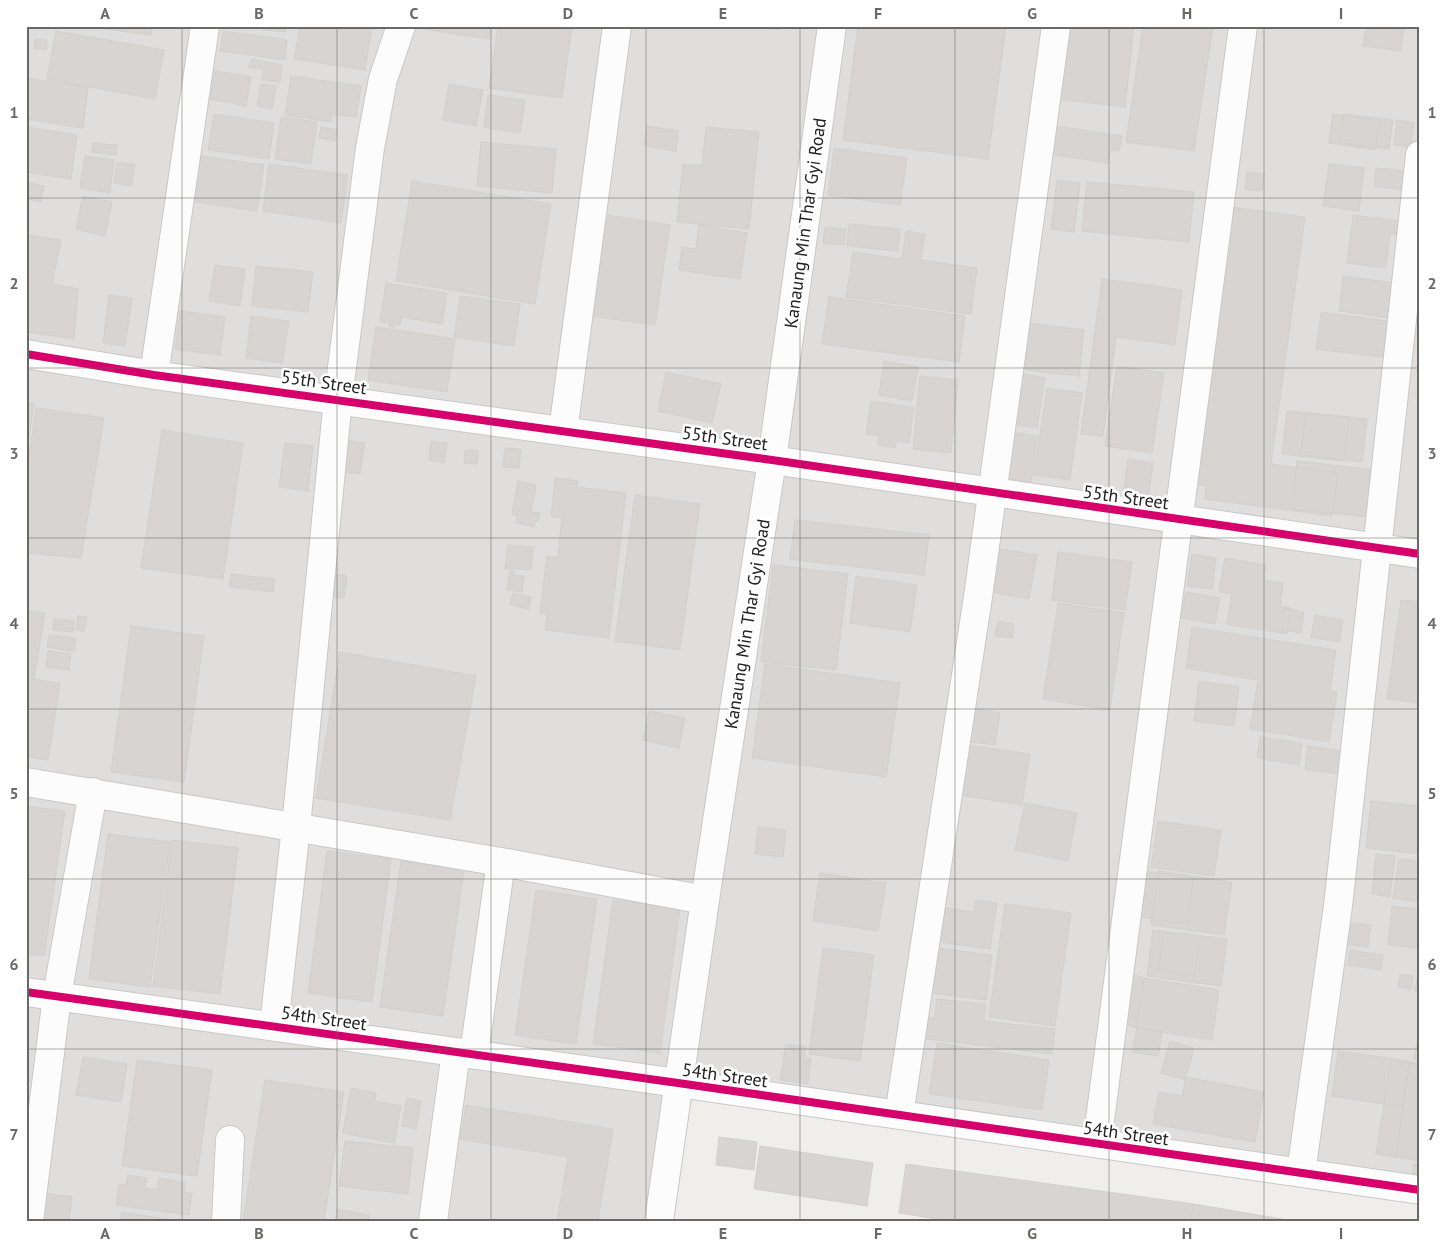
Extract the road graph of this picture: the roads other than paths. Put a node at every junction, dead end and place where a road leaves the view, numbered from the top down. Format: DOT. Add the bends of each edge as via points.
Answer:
graph roads {
  1 [pos="205,26"];
  2 [pos="401,26"];
  3 [pos="617,26"];
  4 [pos="832,26"];
  5 [pos="1056,26"];
  6 [pos="1243,26"];
  7 [pos="1420,155"];
  8 [pos="26,354"];
  9 [pos="154,375"];
  10 [pos="338,399"];
  11 [pos="563,431"];
  12 [pos="772,460"];
  13 [pos="993,493"];
  14 [pos="1179,520"];
  15 [pos="1376,547"];
  16 [pos="1420,554"];
  17 [pos="26,782"];
  18 [pos="93,792"];
  19 [pos="296,827"];
  20 [pos="501,862"];
  21 [pos="705,900"];
  22 [pos="26,992"];
  23 [pos="57,996"];
  24 [pos="274,1026"];
  25 [pos="465,1053"];
  26 [pos="678,1083"];
  27 [pos="899,1115"];
  28 [pos="230,1140"];
  29 [pos="1097,1144"];
  30 [pos="1301,1173"];
  31 [pos="1420,1190"];
  32 [pos="29,1221"];
  33 [pos="226,1221"];
  34 [pos="433,1221"];
  35 [pos="659,1221"];
  1 -- 9 [label="street"];
  2 -- 10 [label="street" via="383,79 370,148"];
  3 -- 11 [label="street"];
  4 -- 12 [label="street, Kanaung Min Thar Gyi Road"];
  5 -- 13 [label="street"];
  6 -- 14 [label="street"];
  7 -- 15 [label="street"];
  8 -- 9 [label="street, 55th Street"];
  9 -- 10 [label="street, 55th Street"];
  10 -- 11 [label="street, 55th Street"];
  10 -- 19 [label="street"];
  11 -- 12 [label="street, 55th Street"];
  12 -- 13 [label="street, 55th Street"];
  12 -- 21 [label="street, Kanaung Min Thar Gyi Road"];
  13 -- 14 [label="street, 55th Street"];
  13 -- 27 [label="street"];
  14 -- 15 [label="street, 55th Street"];
  14 -- 29 [label="street"];
  15 -- 16 [label="street, 55th Street"];
  15 -- 30 [label="street" via="1338,906"];
  17 -- 18 [label="street"];
  18 -- 19 [label="street"];
  18 -- 23 [label="street"];
  19 -- 20 [label="street"];
  19 -- 24 [label="street"];
  20 -- 21 [label="street"];
  20 -- 25 [label="street"];
  21 -- 26 [label="street, Kanaung Min Thar Gyi Road"];
  22 -- 23 [label="street, 54th Street"];
  23 -- 24 [label="street, 54th Street"];
  23 -- 32 [label="street"];
  24 -- 25 [label="street, 54th Street"];
  25 -- 26 [label="street, 54th Street"];
  25 -- 34 [label="street"];
  26 -- 27 [label="street, 54th Street"];
  26 -- 35 [label="street, Kanaung Min Thar Gyi Road"];
  27 -- 29 [label="street, 54th Street"];
  28 -- 33 [label="street"];
  29 -- 30 [label="street, 54th Street"];
  30 -- 31 [label="street, 54th Street"];
}
